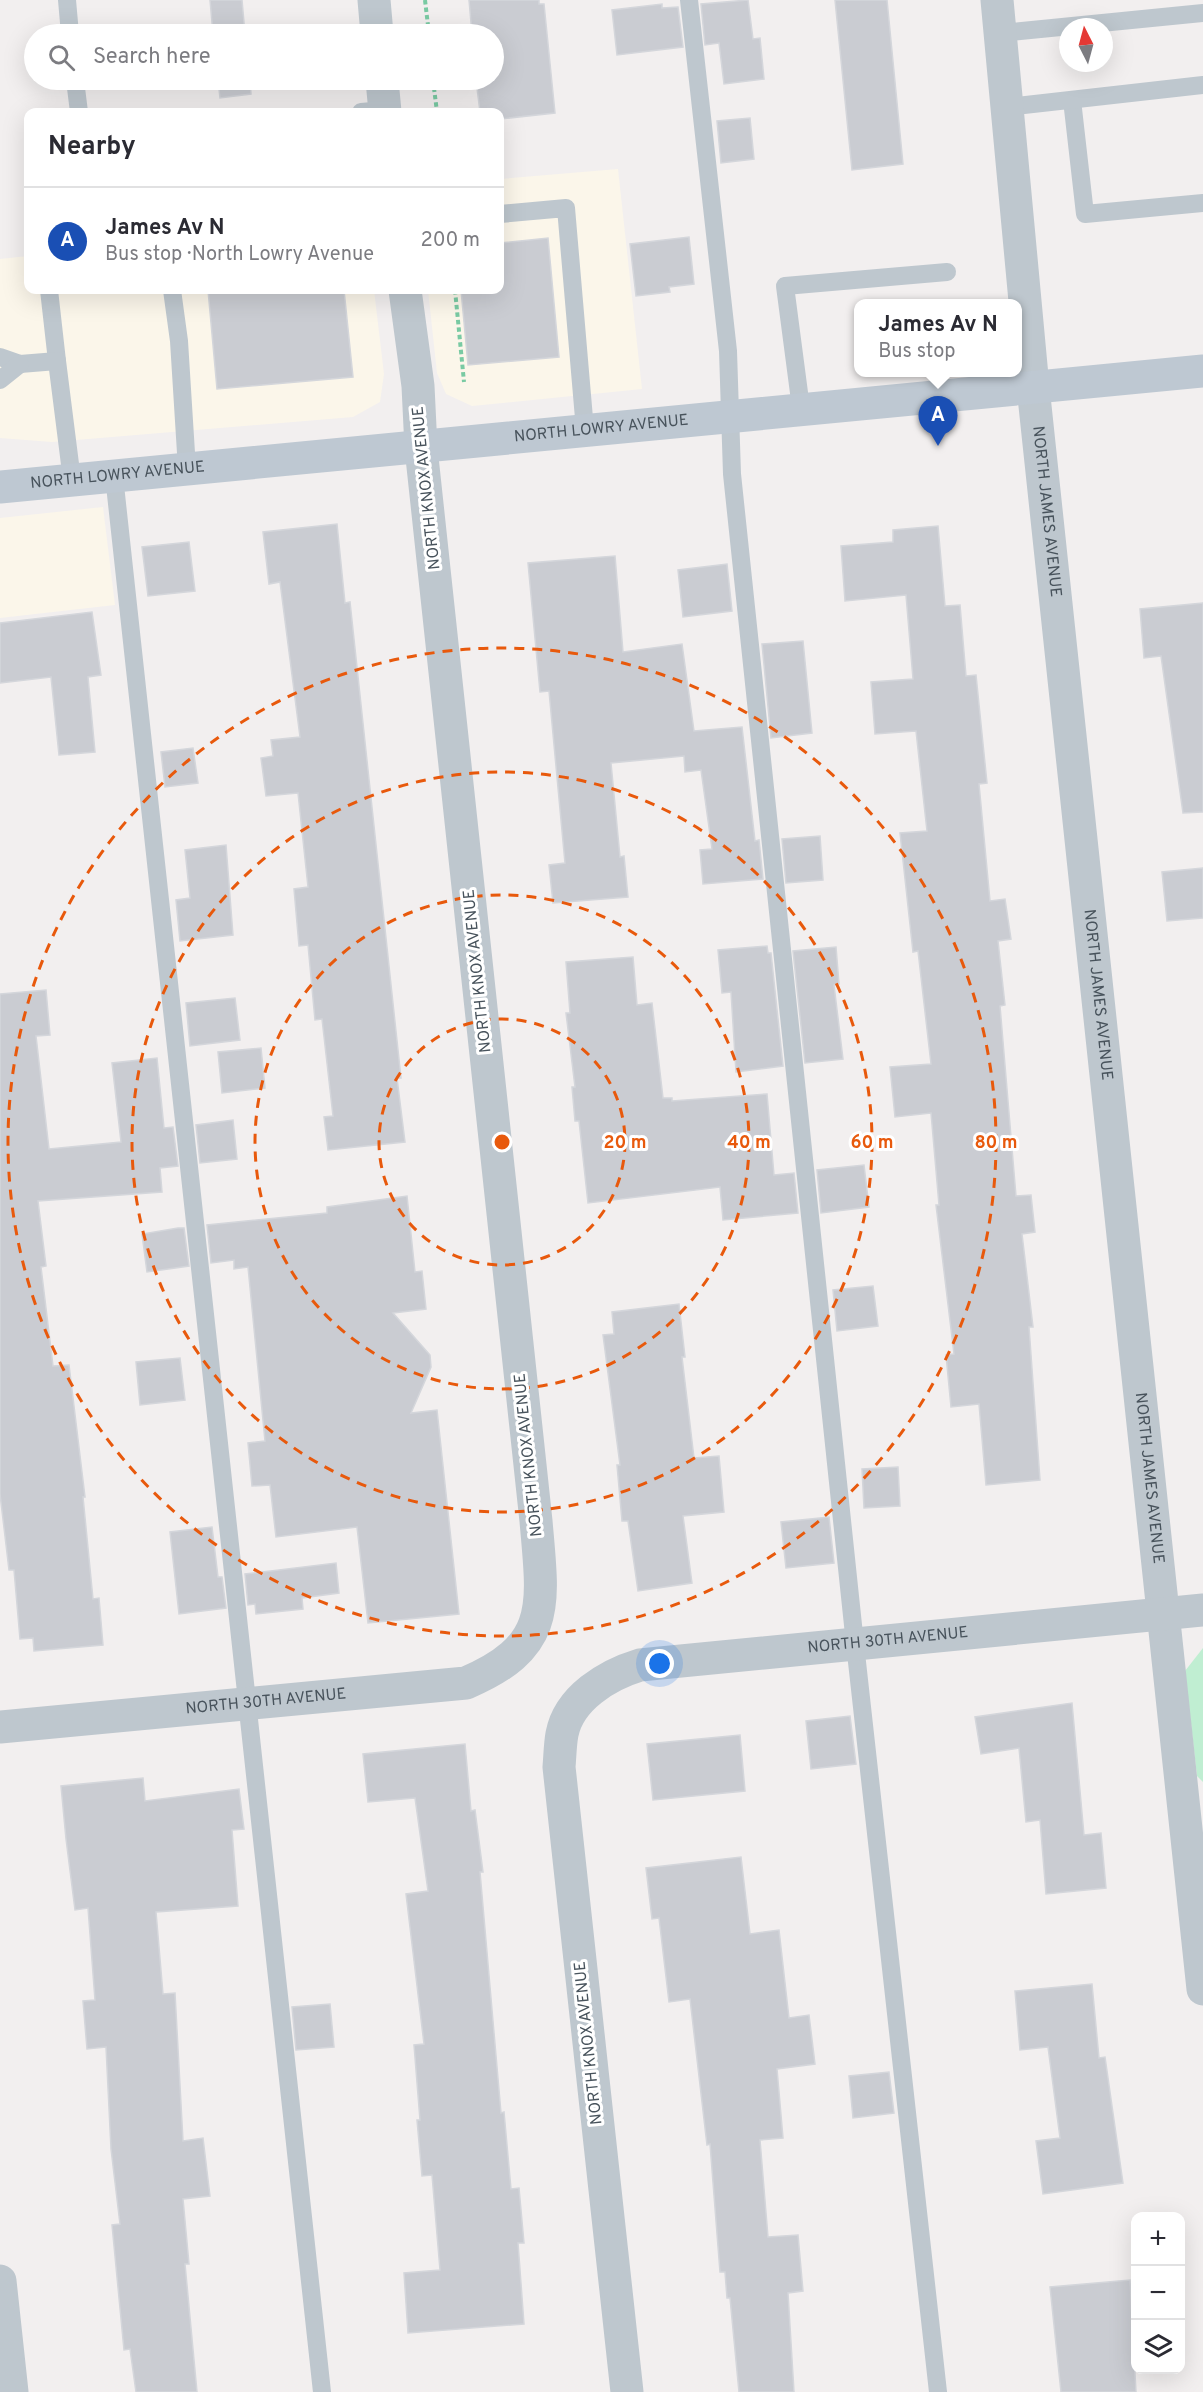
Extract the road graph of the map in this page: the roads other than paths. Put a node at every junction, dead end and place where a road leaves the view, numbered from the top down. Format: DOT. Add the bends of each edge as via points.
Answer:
graph roads {
  1 [pos="67,0"];
  2 [pos="374,0"];
  3 [pos="689,0"];
  4 [pos="997,0"];
  5 [pos="1203,13"];
  6 [pos="69,24"];
  7 [pos="376,24"];
  8 [pos="1000,33"];
  9 [pos="1203,85"];
  10 [pos="76,90"];
  11 [pos="1072,100"];
  12 [pos="1007,107"];
  13 [pos="78,108"];
  14 [pos="1203,203"];
  15 [pos="504,214"];
  16 [pos="947,272"];
  17 [pos="49,294"];
  18 [pos="172,294"];
  19 [pos="406,294"];
  20 [pos="0,357"];
  21 [pos="57,361"];
  22 [pos="20,364"];
  23 [pos="1203,371"];
  24 [pos="0,380"];
  25 [pos="1033,387"];
  26 [pos="801,408"];
  27 [pos="731,415"];
  28 [pos="585,430"];
  29 [pos="421,448"];
  30 [pos="187,469"];
  31 [pos="114,476"];
  32 [pos="72,480"];
  33 [pos="0,487"];
  34 [pos="1203,1610"];
  35 [pos="1163,1613"];
  36 [pos="855,1644"];
  37 [pos="521,1649"];
  38 [pos="581,1699"];
  39 [pos="247,1706"];
  40 [pos="0,1727"];
  41 [pos="1203,1989"];
  42 [pos="0,2281"];
  43 [pos="12,2392"];
  44 [pos="322,2392"];
  45 [pos="627,2392"];
  46 [pos="938,2392"];
  1 -- 6 [label="lane"];
  2 -- 7 [label="street"];
  3 -- 27 [label="lane" via="728,351"];
  4 -- 8 [label="street, NORTH JAMES AVENUE"];
  5 -- 8 [label="lane"];
  8 -- 12 [label="street, NORTH JAMES AVENUE"];
  9 -- 11 [label="lane"];
  10 -- 13 [label="lane"];
  11 -- 12 [label="lane"];
  11 -- 14 [label="lane" via="1085,214"];
  12 -- 25 [label="street, NORTH JAMES AVENUE"];
  15 -- 28 [label="lane" via="566,207"];
  16 -- 26 [label="lane" via="785,286"];
  17 -- 21 [label="lane"];
  18 -- 30 [label="lane"];
  19 -- 29 [label="street, NORTH KNOX AVENUE" via="418,386"];
  20 -- 22 [label="lane"];
  21 -- 22 [label="lane"];
  21 -- 32 [label="lane"];
  22 -- 24 [label="lane"];
  23 -- 25 [label="main road, NORTH LOWRY AVENUE"];
  25 -- 26 [label="main road, NORTH LOWRY AVENUE"];
  25 -- 35 [label="street, NORTH JAMES AVENUE"];
  26 -- 27 [label="main road, NORTH LOWRY AVENUE"];
  27 -- 28 [label="main road, NORTH LOWRY AVENUE"];
  27 -- 36 [label="lane" via="732,474"];
  28 -- 29 [label="main road, NORTH LOWRY AVENUE"];
  29 -- 30 [label="main road, NORTH LOWRY AVENUE"];
  29 -- 37 [label="street, NORTH KNOX AVENUE" via="540,1567 540,1612"];
  30 -- 31 [label="main road, NORTH LOWRY AVENUE"];
  31 -- 32 [label="main road, NORTH LOWRY AVENUE"];
  31 -- 39 [label="lane"];
  32 -- 33 [label="main road, NORTH LOWRY AVENUE"];
  34 -- 35 [label="street, NORTH 30TH AVENUE"];
  35 -- 36 [label="street, NORTH 30TH AVENUE"];
  35 -- 41 [label="street, NORTH JAMES AVENUE"];
  36 -- 38 [label="street, NORTH 30TH AVENUE" via="640,1665 621,1671"];
  36 -- 46 [label="lane"];
  37 -- 39 [label="street, NORTH 30TH AVENUE" via="502,1665 466,1683"];
  38 -- 45 [label="street, NORTH KNOX AVENUE" via="562,1734 559,1767"];
  39 -- 40 [label="street, NORTH 30TH AVENUE"];
  39 -- 44 [label="lane"];
  42 -- 43 [label="street"];
}
